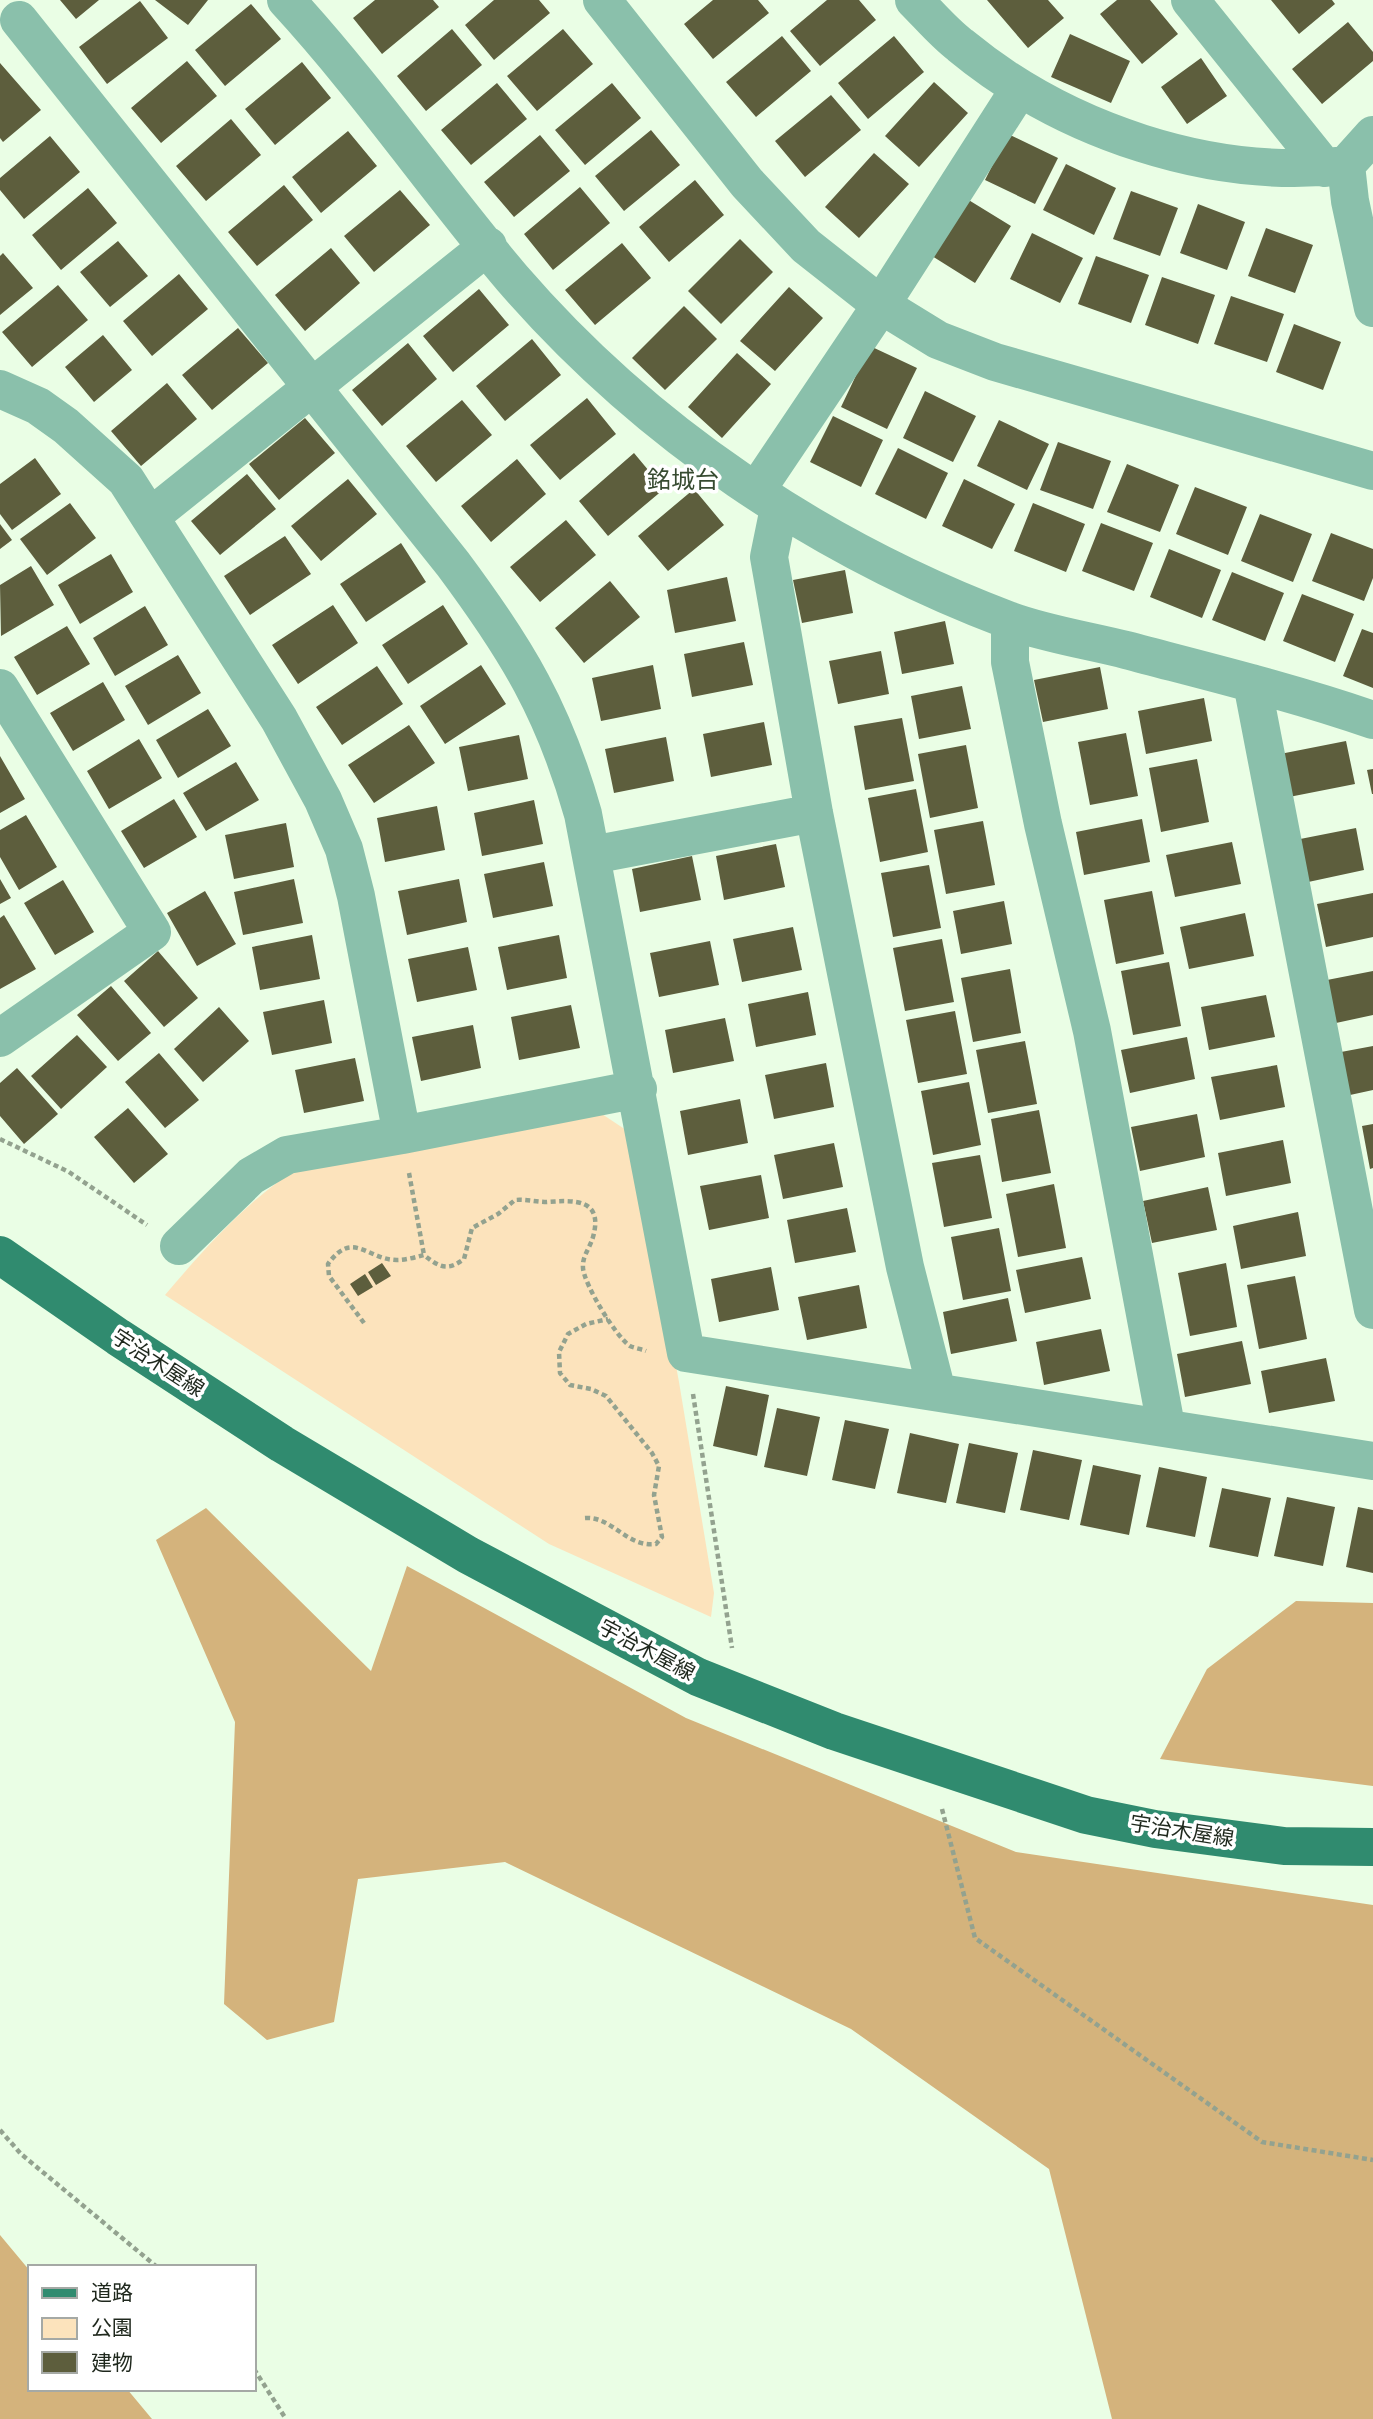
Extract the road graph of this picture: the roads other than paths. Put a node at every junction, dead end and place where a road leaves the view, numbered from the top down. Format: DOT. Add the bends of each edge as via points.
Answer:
graph roads {
  1 [pos="602,0"];
  2 [pos="914,0"];
  3 [pos="1190,0"];
  4 [pos="304,6"];
  5 [pos="15,19"];
  6 [pos="1020,88"];
  7 [pos="1373,135"];
  8 [pos="1336,166"];
  9 [pos="488,246"];
  10 [pos="881,305"];
  11 [pos="1373,308"];
  12 [pos="313,386"];
  13 [pos="0,389"];
  14 [pos="1373,471"];
  15 [pos="768,499"];
  16 [pos="150,517"];
  17 [pos="1010,621"];
  18 [pos="1252,683"];
  19 [pos="0,688"];
  20 [pos="1373,720"];
  21 [pos="814,813"];
  22 [pos="592,855"];
  23 [pos="0,1038"];
  24 [pos="638,1089"];
  25 [pos="402,1135"];
  26 [pos="179,1246"];
  27 [pos="0,1255"];
  28 [pos="1373,1310"];
  29 [pos="937,1392"];
  30 [pos="1166,1426"];
  31 [pos="1373,1461"];
  32 [pos="1373,1847"];
  1 -- 10 [label="street" via="747,183 806,246"];
  2 -- 6 [label="street" via="959,44"];
  3 -- 8 [label="street"];
  4 -- 9 [label="street"];
  5 -- 12 [label="street"];
  6 -- 8 [label="street" via="1124,138 1162,150 1278,169"];
  6 -- 10 [label="street"];
  7 -- 8 [label="street"];
  8 -- 11 [label="street" via="1350,201"];
  9 -- 12 [label="street"];
  9 -- 15 [label="street" via="603,375 655,419"];
  10 -- 14 [label="street" via="938,340 995,362"];
  10 -- 15 [label="street"];
  12 -- 16 [label="street"];
  12 -- 22 [label="street" via="506,635 557,731"];
  13 -- 16 [label="street" via="66,426 126,480"];
  15 -- 17 [label="street" via="895,570"];
  15 -- 21 [label="street" via="769,556"];
  16 -- 25 [label="street" via="279,719 344,849"];
  17 -- 18 [label="street"];
  17 -- 30 [label="street" via="1010,662 1092,1031"];
  18 -- 20 [label="street"];
  18 -- 28 [label="street"];
  19 -- 23 [label="street" via="152,932"];
  21 -- 22 [label="street"];
  21 -- 29 [label="street" via="905,1267"];
  22 -- 24 [label="street"];
  24 -- 25 [label="street"];
  24 -- 29 [label="street" via="686,1353"];
  25 -- 26 [label="street" via="287,1155 251,1176"];
  27 -- 32 [label="main road, 宇治木屋線" via="118,1337 348,1484 478,1560 698,1677 834,1731 1086,1815 1284,1846"];
  29 -- 30 [label="street"];
  30 -- 31 [label="street"];
}
